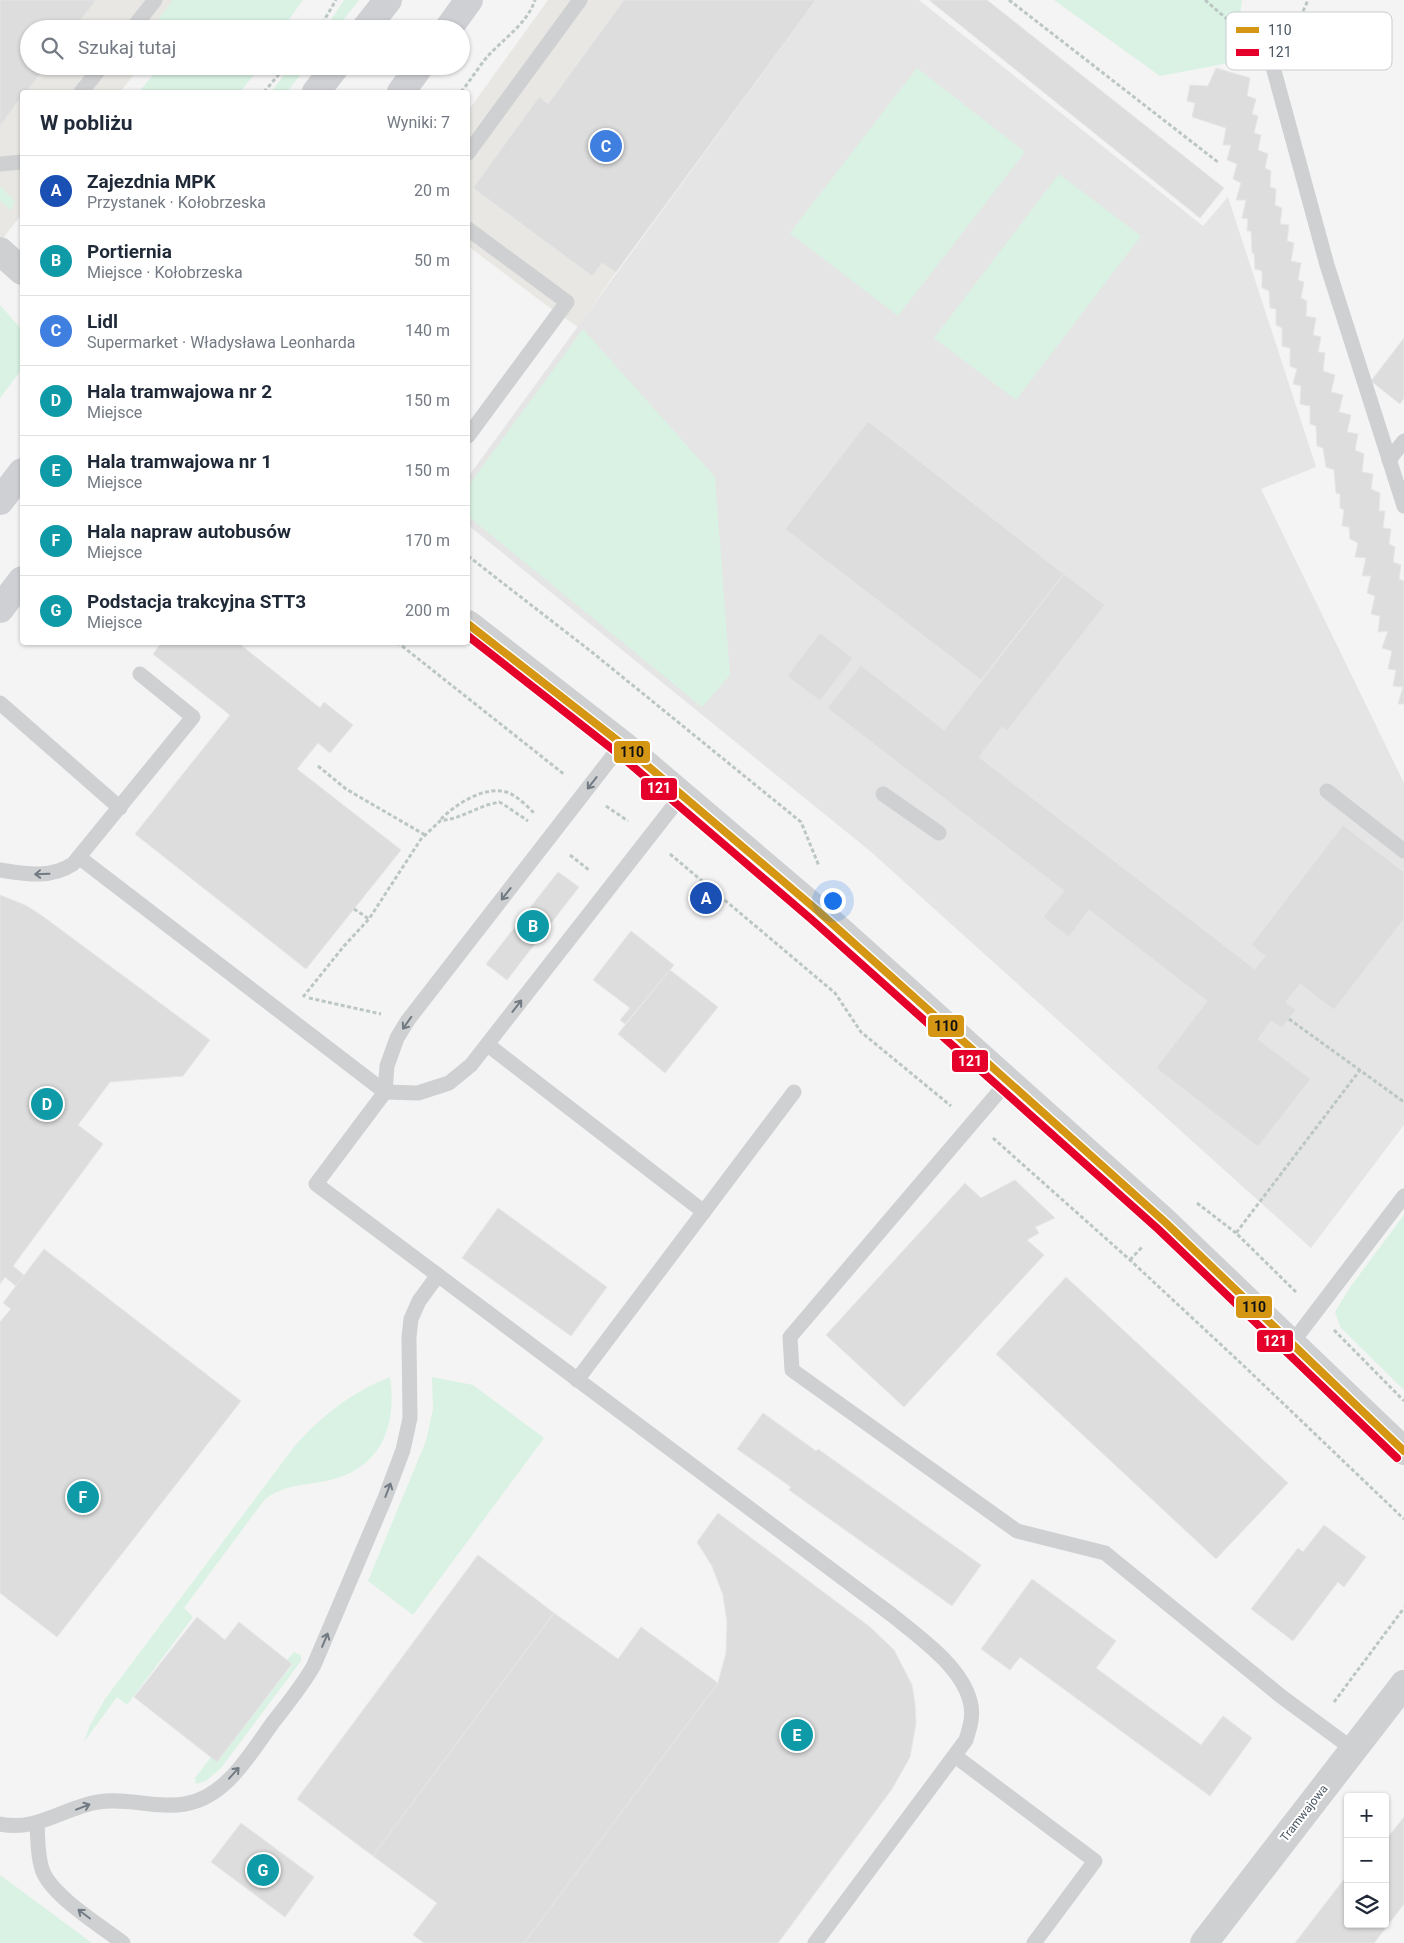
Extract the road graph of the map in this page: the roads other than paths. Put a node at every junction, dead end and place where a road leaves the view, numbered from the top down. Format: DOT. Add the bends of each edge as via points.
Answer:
graph roads {
  1 [pos="155,0"];
  2 [pos="388,0"];
  3 [pos="469,0"];
  4 [pos="580,0"];
  5 [pos="139,20"];
  6 [pos="372,20"];
  7 [pos="455,20"];
  8 [pos="1274,70"];
  9 [pos="95,75"];
  10 [pos="329,75"];
  11 [pos="413,75"];
  12 [pos="83,90"];
  13 [pos="318,90"];
  14 [pos="402,90"];
  15 [pos="470,151"];
  16 [pos="20,162"];
  17 [pos="0,164"];
  18 [pos="470,230"];
  19 [pos="0,251"];
  20 [pos="20,269"];
  21 [pos="470,433"];
  22 [pos="1404,441"];
  23 [pos="1389,460"];
  24 [pos="20,475"];
  25 [pos="0,501"];
  26 [pos="1404,506"];
  27 [pos="20,583"];
  28 [pos="0,609"];
  29 [pos="470,626"];
  30 [pos="140,674"];
  31 [pos="0,702"];
  32 [pos="622,744"];
  33 [pos="1327,791"];
  34 [pos="883,794"];
  35 [pos="682,795"];
  36 [pos="120,808"];
  37 [pos="939,833"];
  38 [pos="1404,851"];
  39 [pos="80,858"];
  40 [pos="0,870"];
  41 [pos="488,1045"];
  42 [pos="1008,1081"];
  43 [pos="385,1092"];
  44 [pos="794,1092"];
  45 [pos="1404,1196"];
  46 [pos="704,1212"];
  47 [pos="438,1275"];
  48 [pos="1292,1343"];
  49 [pos="578,1380"];
  50 [pos="1404,1451"];
  51 [pos="1404,1684"];
  52 [pos="1354,1750"];
  53 [pos="955,1756"];
  54 [pos="37,1823"];
  55 [pos="0,1824"];
  56 [pos="123,1943"];
  57 [pos="815,1943"];
  58 [pos="1034,1943"];
  59 [pos="1204,1943"];
  1 -- 5 [label="lane"];
  2 -- 6 [label="main road"];
  3 -- 7 [label="main road"];
  4 -- 15 [label="lane"];
  8 -- 23 [label="lane" via="1327,265"];
  9 -- 12 [label="lane"];
  10 -- 13 [label="main road"];
  11 -- 14 [label="main road"];
  16 -- 17 [label="lane"];
  18 -- 21 [label="lane" via="567,302"];
  19 -- 20 [label="street"];
  22 -- 23 [label="lane"];
  23 -- 26 [label="lane"];
  24 -- 25 [label="main road"];
  27 -- 28 [label="main road"];
  29 -- 32 [label="street"];
  30 -- 36 [label="lane" via="193,717"];
  31 -- 36 [label="lane"];
  32 -- 35 [label="street"];
  32 -- 43 [label="lane, one-way" via="408,1020 396,1038 387,1066"];
  33 -- 38 [label="lane"];
  34 -- 37 [label="lane"];
  41 -- 35 [label="lane, one-way"];
  35 -- 42 [label="street"];
  36 -- 39 [label="lane"];
  39 -- 40 [label="lane, one-way" via="63,871 51,874"];
  39 -- 43 [label="lane"];
  41 -- 43 [label="lane" via="449,1083 418,1092"];
  41 -- 46 [label="lane"];
  42 -- 48 [label="street" via="1165,1222"];
  42 -- 52 [label="lane" via="790,1337 792,1370 1017,1532 1106,1553 1282,1697"];
  43 -- 47 [label="lane" via="316,1184"];
  44 -- 46 [label="lane"];
  45 -- 48 [label="lane"];
  46 -- 49 [label="lane"];
  47 -- 49 [label="lane"];
  54 -- 47 [label="lane, one-way" via="98,1802 175,1805 206,1797 236,1772 298,1690 319,1656 404,1450 410,1418 408,1337 411,1319"];
  48 -- 50 [label="street"];
  49 -- 53 [label="lane" via="892,1615 943,1659 961,1681 970,1702 972,1722 966,1740"];
  51 -- 52 [label="street, Tramwajowa"];
  52 -- 59 [label="street, Tramwajowa"];
  53 -- 57 [label="lane"];
  53 -- 58 [label="lane" via="1095,1861"];
  54 -- 55 [label="lane"];
  56 -- 54 [label="lane, one-way" via="63,1897 46,1878 39,1856"];
}
